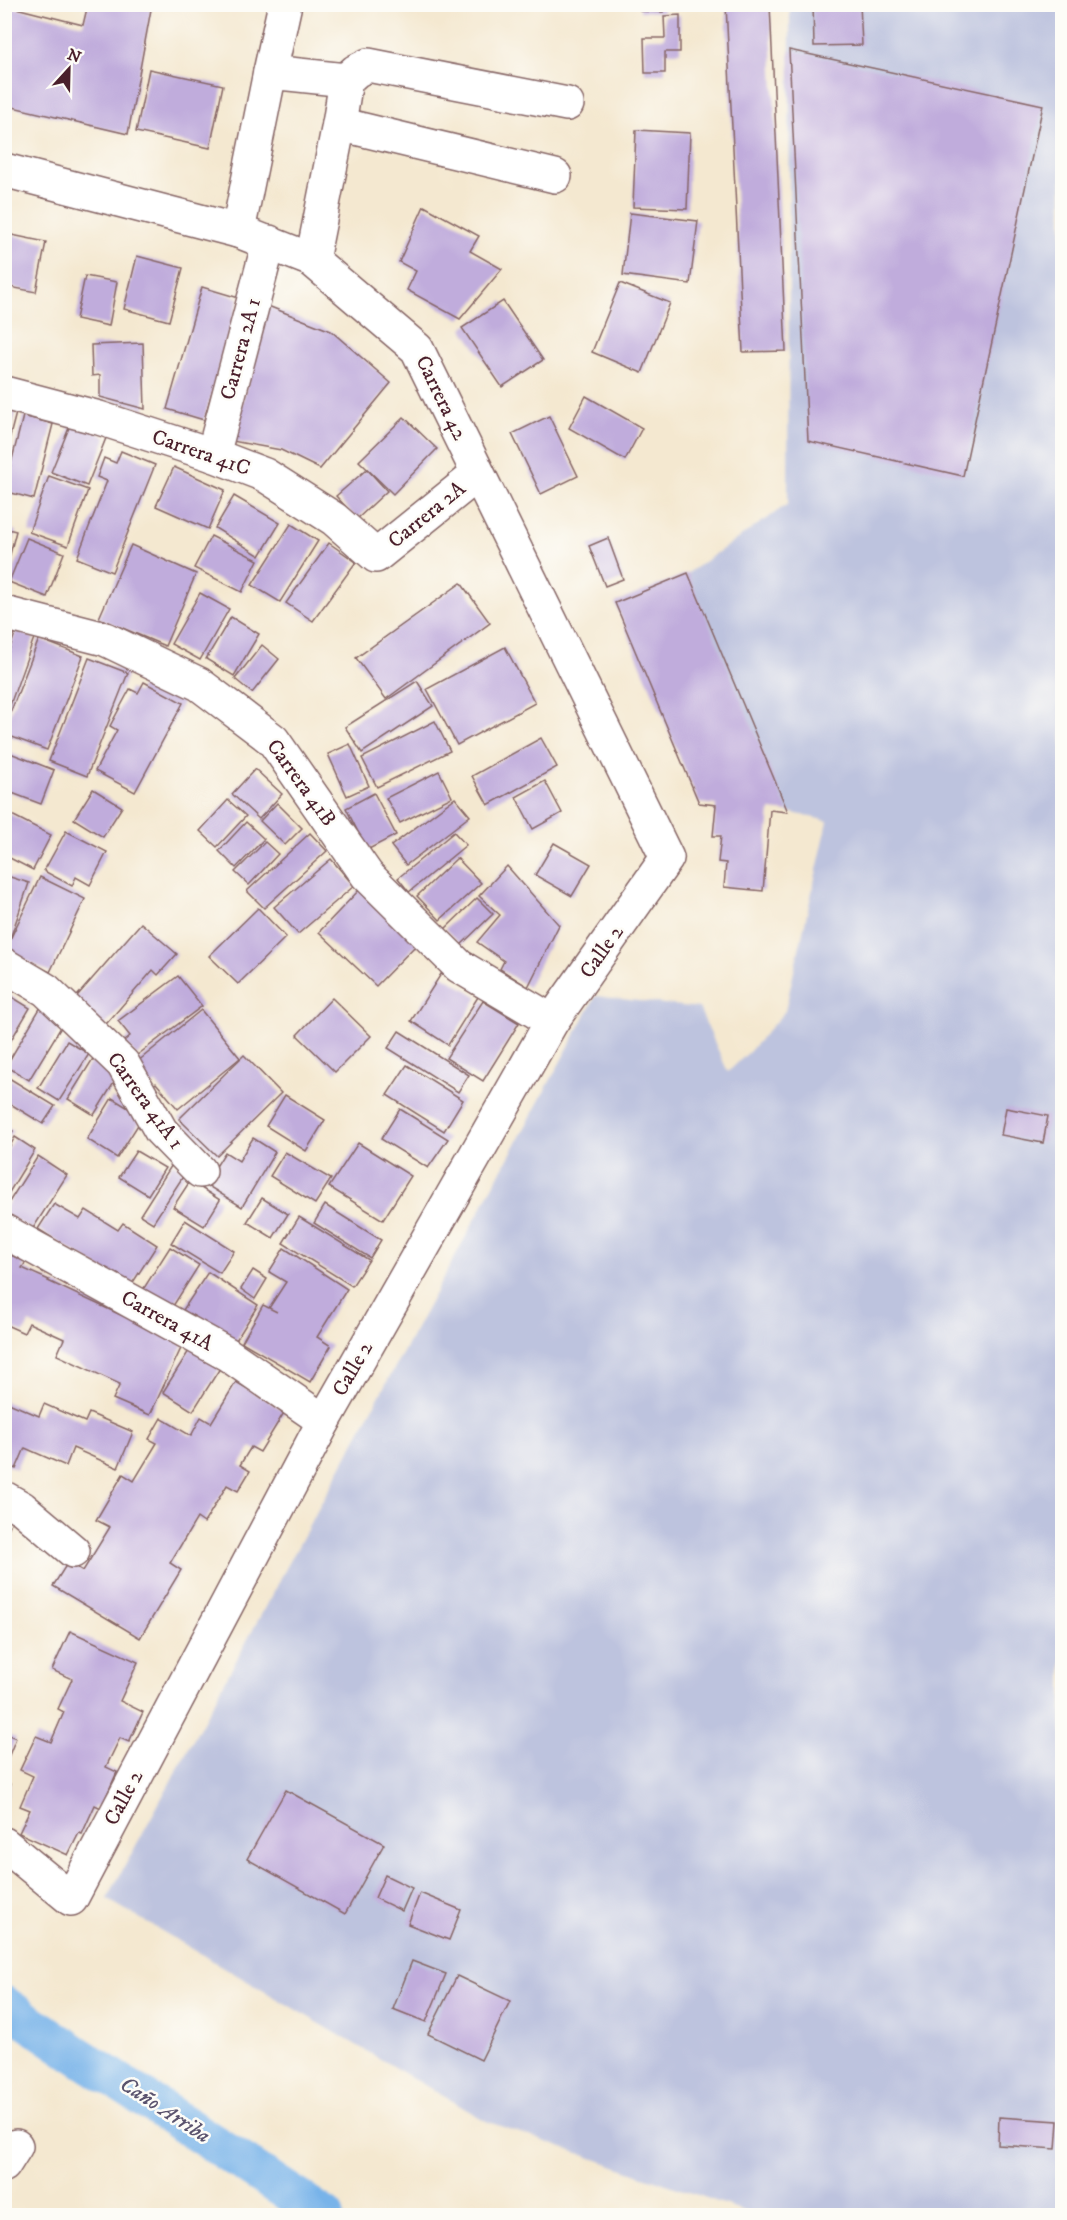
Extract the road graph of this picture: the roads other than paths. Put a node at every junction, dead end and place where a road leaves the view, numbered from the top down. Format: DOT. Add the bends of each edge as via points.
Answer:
graph roads {
  1 [pos="285,4"];
  2 [pos="270,72"];
  3 [pos="346,80"];
  4 [pos="567,104"];
  5 [pos="339,124"];
  6 [pos="4,170"];
  7 [pos="555,176"];
  8 [pos="238,231"];
  9 [pos="269,242"];
  10 [pos="312,260"];
  11 [pos="4,393"];
  12 [pos="213,455"];
  13 [pos="478,474"];
  14 [pos="376,556"];
  15 [pos="4,613"];
  16 [pos="667,858"];
  17 [pos="4,965"];
  18 [pos="552,1021"];
  19 [pos="200,1171"];
  20 [pos="4,1231"];
  21 [pos="324,1421"];
  22 [pos="4,1498"];
  23 [pos="73,1551"];
  24 [pos="4,1844"];
  1 -- 2 [label="street"];
  2 -- 3 [label="street"];
  2 -- 8 [label="street"];
  3 -- 4 [label="street" via="368,65"];
  3 -- 5 [label="street"];
  5 -- 7 [label="street"];
  5 -- 10 [label="street"];
  6 -- 8 [label="street, Carrera 42"];
  8 -- 9 [label="street, Carrera 42"];
  9 -- 10 [label="street, Carrera 42"];
  9 -- 12 [label="street, Carrera 2A 1"];
  10 -- 13 [label="street, Carrera 42" via="417,349"];
  11 -- 12 [label="street, Carrera 41C" via="99,417"];
  12 -- 14 [label="street, Carrera 41C" via="265,475 334,519"];
  13 -- 14 [label="street, Carrera 2A"];
  13 -- 16 [label="street, Carrera 42"];
  15 -- 18 [label="street, Carrera 41B" via="105,639 199,684 273,740 367,875 459,966"];
  16 -- 18 [label="street, Calle 2"];
  17 -- 19 [label="street, Carrera 41A 1" via="46,990 123,1064 161,1131"];
  18 -- 21 [label="street, Calle 2"];
  20 -- 21 [label="street, Carrera 41A" via="227,1354"];
  21 -- 24 [label="street, Calle 2" via="71,1899"];
  22 -- 23 [label="street" via="22,1508"];
}
